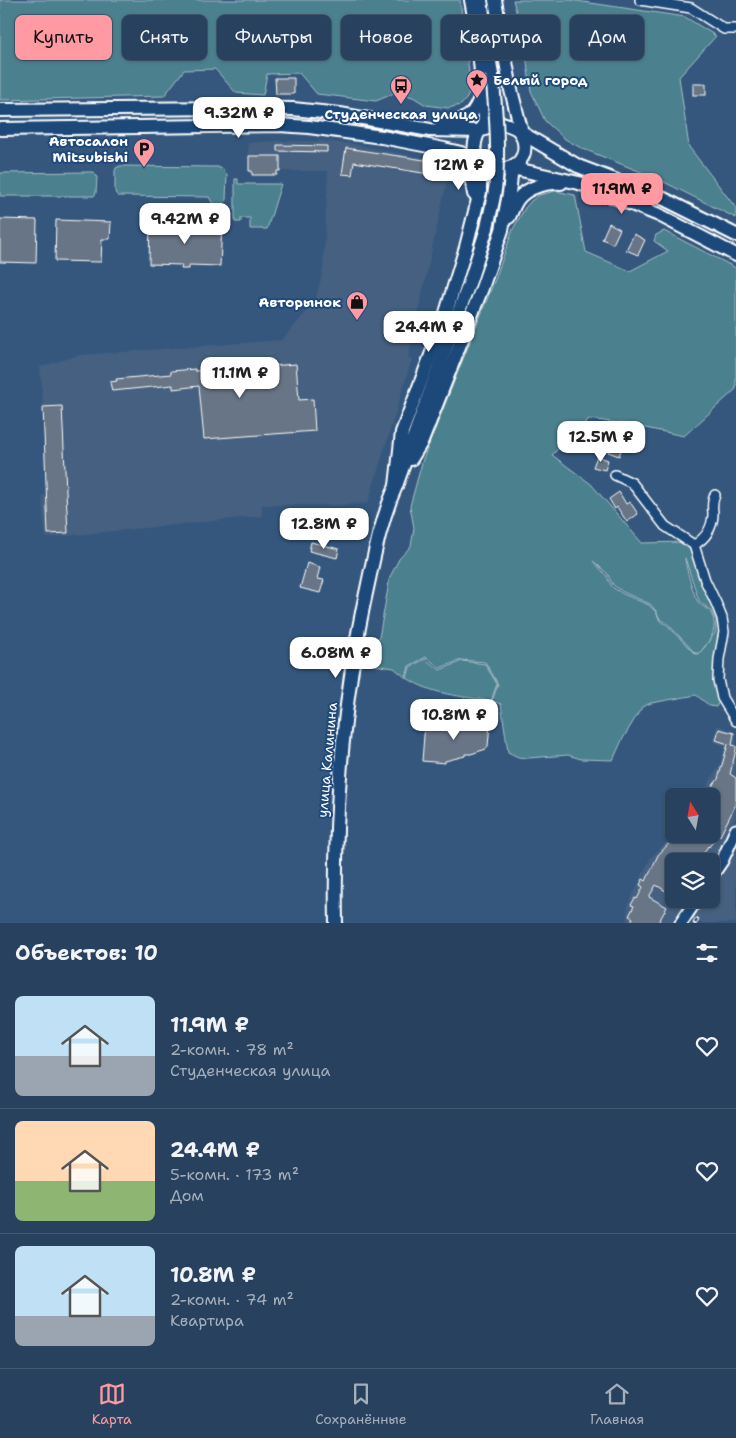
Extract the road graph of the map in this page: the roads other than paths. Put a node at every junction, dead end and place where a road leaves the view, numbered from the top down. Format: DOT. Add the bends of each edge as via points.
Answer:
graph roads {
  1 [pos="471,0"];
  2 [pos="481,0"];
  3 [pos="495,0"];
  4 [pos="640,0"];
  5 [pos="692,4"];
  6 [pos="736,29"];
  7 [pos="483,90"];
  8 [pos="0,110"];
  9 [pos="340,114"];
  10 [pos="0,130"];
  11 [pos="430,130"];
  12 [pos="338,131"];
  13 [pos="479,131"];
  14 [pos="522,133"];
  15 [pos="426,146"];
  16 [pos="480,163"];
  17 [pos="512,168"];
  18 [pos="579,183"];
  19 [pos="502,230"];
  20 [pos="736,235"];
  21 [pos="466,248"];
  22 [pos="736,255"];
  23 [pos="615,476"];
  24 [pos="396,486"];
  25 [pos="716,495"];
  26 [pos="694,546"];
  27 [pos="736,721"];
  28 [pos="736,830"];
  29 [pos="720,864"];
  30 [pos="691,908"];
  31 [pos="336,923"];
  32 [pos="681,923"];
  1 -- 7 [label="main road"];
  2 -- 24 [label="main road, bridge" via="496,105 496,184 487,228 471,278"];
  3 -- 14 [label="main road"];
  4 -- 5 [label="street"];
  5 -- 6 [label="street" via="724,29"];
  7 -- 11 [label="main road" via="477,108 469,118"];
  7 -- 13 [label="main road" via="485,118"];
  8 -- 9 [label="main road" via="233,108"];
  9 -- 11 [label="main road"];
  9 -- 12 [label="main road"];
  10 -- 12 [label="main road" via="278,125"];
  11 -- 13 [label="main road"];
  12 -- 15 [label="main road"];
  13 -- 14 [label="main road" via="502,123"];
  13 -- 16 [label="main road" via="474,140 474,150"];
  14 -- 17 [label="main road" via="524,154"];
  14 -- 20 [label="main road" via="578,166 662,198"];
  15 -- 16 [label="main road" via="462,153"];
  15 -- 21 [label="main road" via="459,158 472,181 474,196"];
  16 -- 17 [label="main road" via="489,168"];
  16 -- 21 [label="main road" via="480,192"];
  17 -- 18 [label="main road"];
  17 -- 19 [label="main road"];
  18 -- 19 [label="main road" via="539,185 518,198"];
  18 -- 22 [label="main road" via="660,215"];
  19 -- 24 [label="main road" via="422,440"];
  21 -- 24 [label="main road" via="442,326 402,432"];
  23 -- 26 [label="street" via="632,483 665,526"];
  24 -- 31 [label="main road, улица Калинина" via="378,540 350,674 338,788"];
  25 -- 26 [label="street" via="712,502 711,529"];
  26 -- 27 [label="street" via="722,618 724,632 718,680 722,698"];
  28 -- 29 [label="street"];
  30 -- 32 [label="street"];
}
